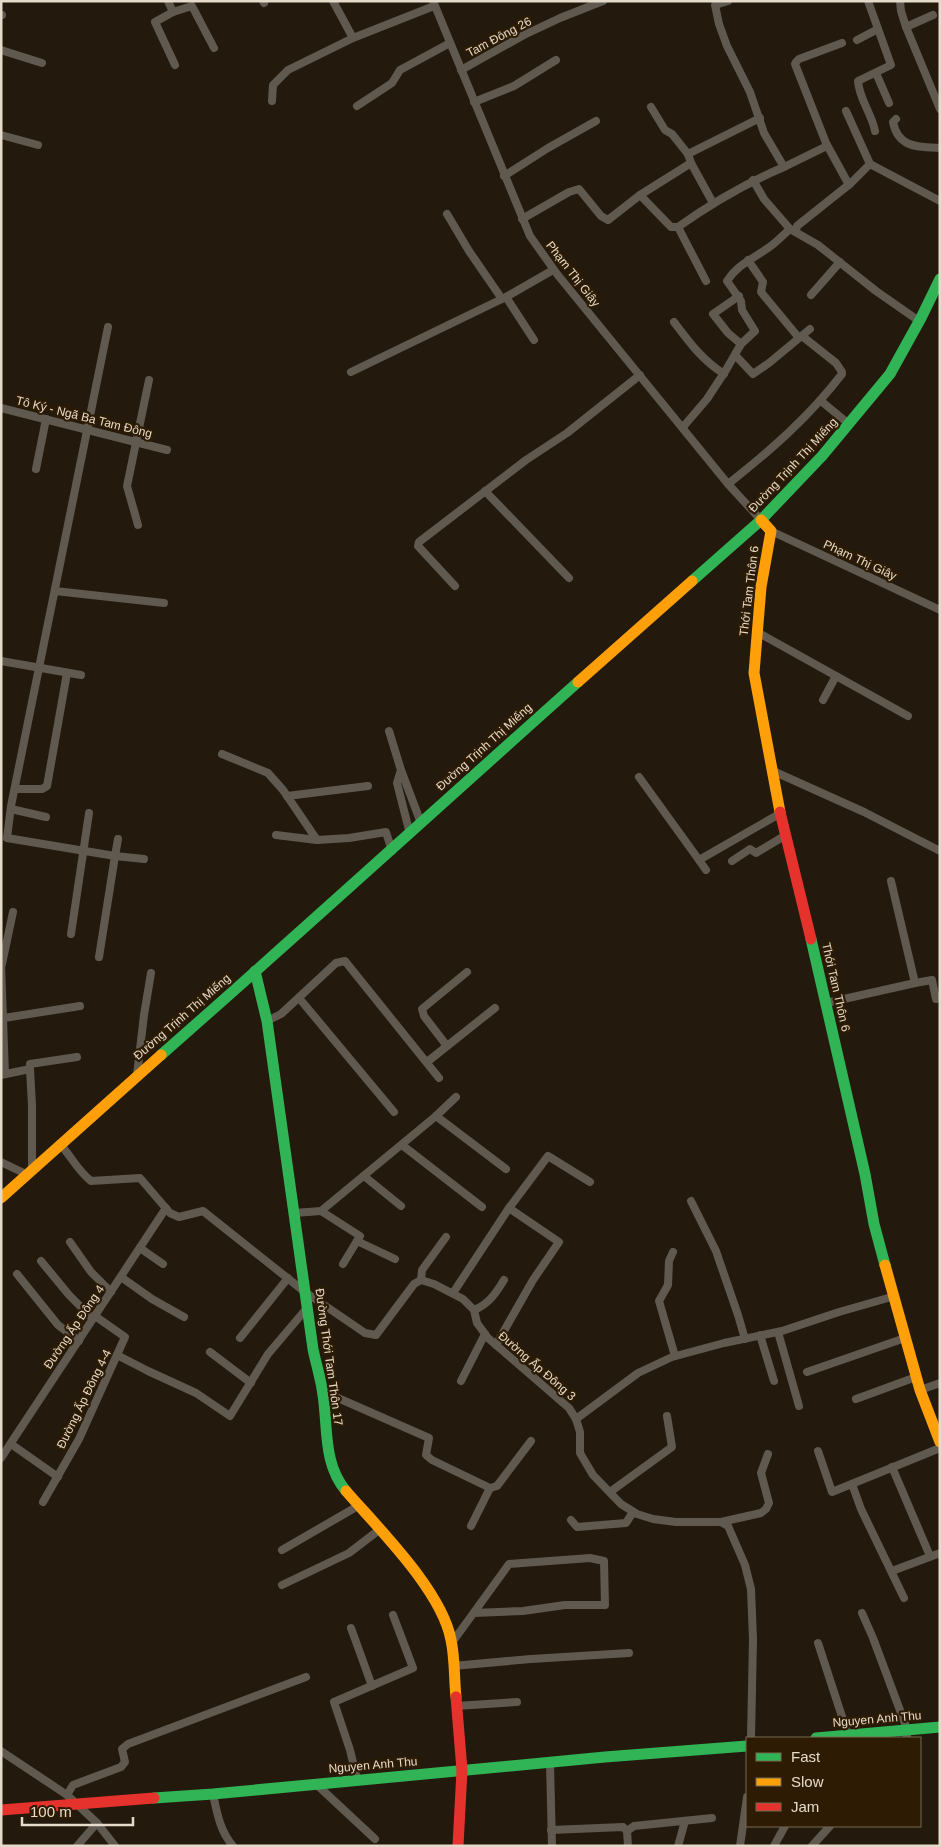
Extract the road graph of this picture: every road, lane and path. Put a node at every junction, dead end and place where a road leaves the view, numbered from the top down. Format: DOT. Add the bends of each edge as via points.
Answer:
graph roads {
  1 [pos="168,1"];
  2 [pos="333,1"];
  3 [pos="603,1"];
  4 [pos="728,1"];
  5 [pos="868,1"];
  6 [pos="900,1"];
  7 [pos="718,2"];
  8 [pos="434,3"];
  9 [pos="173,12"];
  10 [pos="933,14"];
  11 [pos="906,27"];
  12 [pos="878,29"];
  13 [pos="353,38"];
  14 [pos="857,40"];
  15 [pos="842,43"];
  16 [pos="450,44"];
  17 [pos="214,48"];
  18 [pos="1,50"];
  19 [pos="556,60"];
  20 [pos="42,63"];
  21 [pos="175,65"];
  22 [pos="461,70"];
  23 [pos="876,73"];
  24 [pos="272,101"];
  25 [pos="474,102"];
  26 [pos="889,102"];
  27 [pos="357,106"];
  28 [pos="651,107"];
  29 [pos="940,109"];
  30 [pos="846,112"];
  31 [pos="760,118"];
  32 [pos="896,119"];
  33 [pos="596,121"];
  34 [pos="875,131"];
  35 [pos="1,135"];
  36 [pos="38,145"];
  37 [pos="828,146"];
  38 [pos="940,148"];
  39 [pos="688,154"];
  40 [pos="691,163"];
  41 [pos="870,164"];
  42 [pos="784,167"];
  43 [pos="504,176"];
  44 [pos="753,180"];
  45 [pos="849,185"];
  46 [pos="640,194"];
  47 [pos="940,201"];
  48 [pos="713,202"];
  49 [pos="447,214"];
  50 [pos="522,219"];
  51 [pos="678,226"];
  52 [pos="793,230"];
  53 [pos="748,260"];
  54 [pos="840,262"];
  55 [pos="554,270"];
  56 [pos="706,280"];
  57 [pos="939,281"];
  58 [pos="811,295"];
  59 [pos="738,296"];
  60 [pos="504,298"];
  61 [pos="919,321"];
  62 [pos="674,322"];
  63 [pos="108,327"];
  64 [pos="810,329"];
  65 [pos="801,337"];
  66 [pos="534,340"];
  67 [pos="741,344"];
  68 [pos="735,355"];
  69 [pos="352,372"];
  70 [pos="724,374"];
  71 [pos="640,375"];
  72 [pos="149,380"];
  73 [pos="821,401"];
  74 [pos="1,408"];
  75 [pos="46,419"];
  76 [pos="849,424"];
  77 [pos="683,427"];
  78 [pos="87,430"];
  79 [pos="135,442"];
  80 [pos="164,449"];
  81 [pos="36,469"];
  82 [pos="728,484"];
  83 [pos="486,491"];
  84 [pos="761,520"];
  85 [pos="138,525"];
  86 [pos="771,531"];
  87 [pos="569,578"];
  88 [pos="455,586"];
  89 [pos="55,591"];
  90 [pos="164,603"];
  91 [pos="940,610"];
  92 [pos="757,632"];
  93 [pos="1,661"];
  94 [pos="40,667"];
  95 [pos="67,673"];
  96 [pos="80,675"];
  97 [pos="836,676"];
  98 [pos="823,700"];
  99 [pos="908,716"];
  100 [pos="389,731"];
  101 [pos="222,754"];
  102 [pos="401,770"];
  103 [pos="772,771"];
  104 [pos="639,777"];
  105 [pos="368,786"];
  106 [pos="14,789"];
  107 [pos="288,796"];
  108 [pos="10,809"];
  109 [pos="89,813"];
  110 [pos="781,813"];
  111 [pos="46,817"];
  112 [pos="421,823"];
  113 [pos="410,834"];
  114 [pos="276,835"];
  115 [pos="786,835"];
  116 [pos="4,838"];
  117 [pos="118,840"];
  118 [pos="317,840"];
  119 [pos="84,851"];
  120 [pos="392,851"];
  121 [pos="940,852"];
  122 [pos="115,856"];
  123 [pos="144,859"];
  124 [pos="699,860"];
  125 [pos="732,861"];
  126 [pos="706,870"];
  127 [pos="891,881"];
  128 [pos="13,912"];
  129 [pos="71,934"];
  130 [pos="99,957"];
  131 [pos="2,964"];
  132 [pos="256,971"];
  133 [pos="467,972"];
  134 [pos="151,973"];
  135 [pos="936,979"];
  136 [pos="914,983"];
  137 [pos="299,998"];
  138 [pos="936,999"];
  139 [pos="826,1003"];
  140 [pos="80,1006"];
  141 [pos="495,1008"];
  142 [pos="4,1018"];
  143 [pos="267,1021"];
  144 [pos="447,1046"];
  145 [pos="77,1057"];
  146 [pos="426,1062"];
  147 [pos="30,1069"];
  148 [pos="3,1075"];
  149 [pos="138,1075"];
  150 [pos="440,1078"];
  151 [pos="456,1097"];
  152 [pos="394,1112"];
  153 [pos="436,1116"];
  154 [pos="60,1144"];
  155 [pos="402,1145"];
  156 [pos="1,1162"];
  157 [pos="506,1169"];
  158 [pos="29,1171"];
  159 [pos="364,1176"];
  160 [pos="590,1182"];
  161 [pos="1,1198"];
  162 [pos="690,1201"];
  163 [pos="401,1206"];
  164 [pos="482,1207"];
  165 [pos="166,1208"];
  166 [pos="509,1208"];
  167 [pos="321,1211"];
  168 [pos="294,1213"];
  169 [pos="446,1236"];
  170 [pos="357,1241"];
  171 [pos="70,1242"];
  172 [pos="140,1248"];
  173 [pos="673,1252"];
  174 [pos="395,1259"];
  175 [pos="41,1261"];
  176 [pos="163,1264"];
  177 [pos="343,1264"];
  178 [pos="17,1274"];
  179 [pos="121,1277"];
  180 [pos="288,1278"];
  181 [pos="421,1280"];
  182 [pos="504,1280"];
  183 [pos="111,1292"];
  184 [pos="305,1292"];
  185 [pos="453,1293"];
  186 [pos="895,1296"];
  187 [pos="307,1308"];
  188 [pos="474,1310"];
  189 [pos="184,1317"];
  190 [pos="94,1318"];
  191 [pos="778,1332"];
  192 [pos="485,1334"];
  193 [pos="760,1335"];
  194 [pos="240,1338"];
  195 [pos="905,1338"];
  196 [pos="744,1339"];
  197 [pos="79,1341"];
  198 [pos="496,1345"];
  199 [pos="210,1352"];
  200 [pos="117,1355"];
  201 [pos="675,1356"];
  202 [pos="807,1372"];
  203 [pos="916,1377"];
  204 [pos="461,1381"];
  205 [pos="774,1382"];
  206 [pos="251,1383"];
  207 [pos="940,1383"];
  208 [pos="920,1390"];
  209 [pos="322,1391"];
  210 [pos="856,1399"];
  211 [pos="799,1406"];
  212 [pos="667,1416"];
  213 [pos="576,1419"];
  214 [pos="937,1427"];
  215 [pos="531,1442"];
  216 [pos="940,1442"];
  217 [pos="11,1444"];
  218 [pos="940,1448"];
  219 [pos="818,1451"];
  220 [pos="768,1454"];
  221 [pos="1,1458"];
  222 [pos="892,1467"];
  223 [pos="58,1477"];
  224 [pos="852,1484"];
  225 [pos="490,1488"];
  226 [pos="610,1492"];
  227 [pos="43,1502"];
  228 [pos="358,1506"];
  229 [pos="633,1512"];
  230 [pos="571,1520"];
  231 [pos="722,1522"];
  232 [pos="471,1526"];
  233 [pos="379,1530"];
  234 [pos="282,1550"];
  235 [pos="940,1553"];
  236 [pos="930,1556"];
  237 [pos="892,1571"];
  238 [pos="282,1585"];
  239 [pos="904,1598"];
  240 [pos="862,1613"];
  241 [pos="474,1614"];
  242 [pos="393,1615"];
  243 [pos="351,1628"];
  244 [pos="818,1643"];
  245 [pos="451,1644"];
  246 [pos="629,1653"];
  247 [pos="453,1666"];
  248 [pos="306,1677"];
  249 [pos="372,1686"];
  250 [pos="517,1702"];
  251 [pos="456,1706"];
  252 [pos="940,1727"];
  253 [pos="907,1734"];
  254 [pos="848,1735"];
  255 [pos="751,1737"];
  256 [pos="827,1737"];
  257 [pos="746,1746"];
  258 [pos="1,1751"];
  259 [pos="550,1762"];
  260 [pos="462,1770"];
  261 [pos="357,1779"];
  262 [pos="316,1784"];
  263 [pos="213,1794"];
  264 [pos="71,1799"];
  265 [pos="746,1804"];
  266 [pos="1,1810"];
  267 [pos="712,1818"];
  268 [pos="685,1821"];
  269 [pos="97,1823"];
  270 [pos="784,1827"];
  271 [pos="829,1827"];
  272 [pos="551,1830"];
  273 [pos="627,1831"];
  274 [pos="375,1839"];
  275 [pos="76,1846"];
  276 [pos="115,1846"];
  277 [pos="233,1846"];
  278 [pos="458,1846"];
  279 [pos="552,1846"];
  280 [pos="628,1846"];
  281 [pos="678,1846"];
  282 [pos="740,1846"];
  283 [pos="774,1846"];
  284 [pos="812,1846"];
  1 -- 9 [label="street"];
  2 -- 13 [label="street"];
  3 -- 22 [label="street, Tam Đông 26" via="524,35"];
  4 -- 7 [label="street"];
  5 -- 12 [label="street"];
  6 -- 11 [label="street"];
  7 -- 31 [label="street" via="715,6 719,24"];
  8 -- 13 [label="street"];
  8 -- 16 [label="street, Phạm Thị Giây"];
  9 -- 17 [label="street" via="192,6"];
  9 -- 21 [label="street" via="155,22"];
  10 -- 11 [label="street"];
  11 -- 29 [label="street"];
  12 -- 14 [label="street"];
  12 -- 23 [label="street" via="891,65"];
  13 -- 24 [label="street" via="288,70 272,86"];
  15 -- 37 [label="street" via="799,58 795,63"];
  16 -- 22 [label="street, Phạm Thị Giây"];
  16 -- 27 [label="street" via="400,70 392,83"];
  18 -- 20 [label="street"];
  19 -- 25 [label="street" via="514,86"];
  22 -- 25 [label="street, Phạm Thị Giây"];
  23 -- 26 [label="street"];
  23 -- 34 [label="street" via="858,81"];
  25 -- 43 [label="street, Phạm Thị Giây"];
  28 -- 39 [label="street" via="665,130"];
  30 -- 41 [label="street"];
  31 -- 39 [label="street"];
  31 -- 42 [label="street" via="764,133"];
  32 -- 38 [label="street" via="895,131 903,142"];
  33 -- 43 [label="street"];
  35 -- 36 [label="street"];
  37 -- 42 [label="street"];
  37 -- 45 [label="street"];
  39 -- 40 [label="street"];
  40 -- 46 [label="street"];
  40 -- 48 [label="street"];
  41 -- 45 [label="street"];
  41 -- 47 [label="street"];
  42 -- 44 [label="street"];
  43 -- 50 [label="street, Phạm Thị Giây"];
  44 -- 48 [label="street"];
  44 -- 52 [label="street" via="764,199"];
  45 -- 52 [label="street"];
  46 -- 50 [label="street" via="608,220 579,190 569,192"];
  46 -- 51 [label="street" via="671,227"];
  48 -- 51 [label="street"];
  49 -- 60 [label="street" via="469,251"];
  50 -- 55 [label="street, Phạm Thị Giây"];
  51 -- 56 [label="street"];
  52 -- 53 [label="street"];
  52 -- 54 [label="street"];
  53 -- 59 [label="street" via="727,280"];
  53 -- 65 [label="street" via="763,282 761,292"];
  54 -- 58 [label="street"];
  54 -- 61 [label="street"];
  55 -- 60 [label="street"];
  55 -- 71 [label="street, Phạm Thị Giây"];
  57 -- 61 [label="main road, Đường Trịnh Thị Miếng"];
  59 -- 67 [label="street" via="742,310 755,331"];
  59 -- 67 [label="street" via="713,314"];
  60 -- 66 [label="street"];
  60 -- 69 [label="street"];
  61 -- 76 [label="main road, Đường Trịnh Thị Miếng" via="890,374"];
  62 -- 70 [label="street" via="694,350"];
  63 -- 78 [label="street"];
  64 -- 65 [label="street"];
  65 -- 68 [label="street" via="753,374"];
  65 -- 73 [label="street" via="836,363 842,372"];
  67 -- 68 [label="street"];
  68 -- 70 [label="street"];
  70 -- 77 [label="street"];
  71 -- 77 [label="street, Phạm Thị Giây"];
  71 -- 83 [label="street"];
  72 -- 79 [label="street"];
  73 -- 76 [label="street"];
  73 -- 82 [label="street" via="764,456"];
  74 -- 75 [label="street, Tô Ký - Ngã Ba Tam Đông"];
  75 -- 78 [label="street, Tô Ký - Ngã Ba Tam Đông"];
  75 -- 81 [label="street"];
  76 -- 84 [label="main road, Đường Trịnh Thị Miếng"];
  77 -- 82 [label="street, Phạm Thị Giây"];
  78 -- 79 [label="street, Tô Ký - Ngã Ba Tam Đông"];
  78 -- 89 [label="street"];
  79 -- 80 [label="street, Tô Ký - Ngã Ba Tam Đông"];
  79 -- 85 [label="street" via="127,486"];
  82 -- 84 [label="street, Phạm Thị Giây"];
  83 -- 87 [label="street"];
  83 -- 88 [label="street" via="417,544"];
  84 -- 86 [label="main road"];
  84 -- 112 [label="main road, Đường Trịnh Thị Miếng"];
  86 -- 91 [label="street, Phạm Thị Giây"];
  86 -- 92 [label="main road, Thới Tam Thôn 6"];
  89 -- 90 [label="street"];
  89 -- 94 [label="street"];
  92 -- 97 [label="street"];
  92 -- 103 [label="main road, Thới Tam Thôn 6" via="754,672"];
  93 -- 94 [label="street"];
  94 -- 95 [label="street"];
  94 -- 106 [label="street"];
  95 -- 96 [label="street"];
  95 -- 106 [label="street" via="47,786 42,789"];
  97 -- 98 [label="street"];
  97 -- 99 [label="street"];
  100 -- 102 [label="street"];
  101 -- 107 [label="street" via="268,774"];
  102 -- 112 [label="street"];
  102 -- 113 [label="street" via="397,784"];
  103 -- 110 [label="main road, Thới Tam Thôn 6"];
  103 -- 121 [label="street" via="864,812"];
  104 -- 124 [label="street"];
  105 -- 107 [label="street"];
  106 -- 108 [label="street"];
  107 -- 118 [label="street"];
  108 -- 111 [label="street"];
  108 -- 116 [label="street"];
  109 -- 119 [label="street"];
  110 -- 115 [label="main road, Thới Tam Thôn 6"];
  110 -- 124 [label="street"];
  112 -- 113 [label="main road, Đường Trịnh Thị Miếng"];
  113 -- 120 [label="main road, Đường Trịnh Thị Miếng"];
  114 -- 118 [label="street"];
  115 -- 125 [label="street" via="756,853 750,849"];
  115 -- 139 [label="main road, Thới Tam Thôn 6"];
  116 -- 119 [label="street"];
  117 -- 122 [label="street"];
  118 -- 120 [label="street" via="386,832"];
  119 -- 122 [label="street"];
  119 -- 129 [label="street"];
  120 -- 132 [label="main road, Đường Trịnh Thị Miếng"];
  122 -- 123 [label="street"];
  122 -- 130 [label="street"];
  124 -- 126 [label="street"];
  127 -- 136 [label="street"];
  128 -- 131 [label="street"];
  131 -- 142 [label="street"];
  132 -- 143 [label="main road, Đường Thới Tam Thôn 17"];
  132 -- 149 [label="main road, Đường Trịnh Thị Miếng"];
  133 -- 144 [label="street" via="422,1009"];
  134 -- 149 [label="street"];
  135 -- 136 [label="street"];
  135 -- 138 [label="street"];
  136 -- 139 [label="street"];
  137 -- 143 [label="street" via="282,1014"];
  137 -- 146 [label="street" via="336,963 345,961"];
  137 -- 152 [label="street"];
  139 -- 186 [label="main road, Thới Tam Thôn 6" via="874,1224"];
  140 -- 142 [label="street"];
  141 -- 144 [label="street"];
  142 -- 148 [label="street"];
  143 -- 168 [label="main road, Đường Thới Tam Thôn 17"];
  144 -- 146 [label="street"];
  145 -- 147 [label="street" via="30,1064"];
  146 -- 150 [label="street"];
  147 -- 148 [label="street"];
  147 -- 158 [label="street"];
  149 -- 154 [label="main road, Đường Trịnh Thị Miếng"];
  151 -- 153 [label="street"];
  153 -- 155 [label="street"];
  153 -- 157 [label="street"];
  154 -- 158 [label="main road, Đường Trịnh Thị Miếng"];
  154 -- 165 [label="street" via="90,1181 140,1178"];
  155 -- 159 [label="street"];
  155 -- 164 [label="street"];
  156 -- 158 [label="street"];
  158 -- 161 [label="main road, Đường Trịnh Thị Miếng"];
  159 -- 163 [label="street"];
  159 -- 167 [label="street"];
  160 -- 166 [label="street" via="548,1156"];
  162 -- 196 [label="street" via="716,1252"];
  165 -- 172 [label="street, Đường Ấp Đông 4"];
  165 -- 180 [label="street" via="179,1217 203,1211"];
  166 -- 185 [label="street"];
  166 -- 198 [label="street" via="559,1242"];
  167 -- 168 [label="street"];
  167 -- 170 [label="street" via="360,1236"];
  168 -- 184 [label="main road, Đường Thới Tam Thôn 17"];
  169 -- 181 [label="street" via="422,1270"];
  170 -- 174 [label="street"];
  170 -- 177 [label="street"];
  171 -- 183 [label="street" via="91,1272"];
  172 -- 176 [label="street"];
  172 -- 179 [label="street, Đường Ấp Đông 4"];
  173 -- 201 [label="street" via="668,1285 659,1301"];
  175 -- 190 [label="street" via="69,1295"];
  178 -- 197 [label="street" via="58,1324"];
  179 -- 183 [label="street, Đường Ấp Đông 4"];
  179 -- 189 [label="street"];
  180 -- 184 [label="street"];
  180 -- 194 [label="street"];
  181 -- 184 [label="street" via="414,1284 376,1335 365,1333"];
  181 -- 185 [label="street, Đường Ấp Đông 3"];
  182 -- 188 [label="street" via="493,1298"];
  183 -- 190 [label="street, Đường Ấp Đông 4"];
  184 -- 187 [label="main road, Đường Thới Tam Thôn 17"];
  185 -- 188 [label="street, Đường Ấp Đông 3"];
  186 -- 191 [label="street"];
  186 -- 195 [label="main road, Thới Tam Thôn 6"];
  187 -- 206 [label="street" via="268,1354"];
  187 -- 209 [label="main road, Đường Thới Tam Thôn 17"];
  188 -- 192 [label="street, Đường Ấp Đông 3"];
  190 -- 197 [label="street, Đường Ấp Đông 4"];
  190 -- 200 [label="street, Đường Ấp Đông 4-4" via="126,1337"];
  191 -- 193 [label="street"];
  191 -- 211 [label="street"];
  192 -- 198 [label="street, Đường Ấp Đông 3"];
  192 -- 204 [label="street"];
  193 -- 196 [label="street"];
  193 -- 205 [label="street"];
  195 -- 202 [label="street"];
  195 -- 203 [label="main road, Thới Tam Thôn 6"];
  196 -- 201 [label="street"];
  197 -- 217 [label="street, Đường Ấp Đông 4"];
  198 -- 213 [label="street, Đường Ấp Đông 3" via="569,1408"];
  199 -- 206 [label="street"];
  200 -- 206 [label="street" via="196,1393 230,1416"];
  200 -- 223 [label="street, Đường Ấp Đông 4-4"];
  201 -- 213 [label="street" via="638,1373"];
  203 -- 208 [label="main road, Thới Tam Thôn 6"];
  203 -- 210 [label="street"];
  207 -- 208 [label="street"];
  208 -- 214 [label="main road, Thới Tam Thôn 6"];
  209 -- 225 [label="street" via="429,1438 426,1455 432,1460"];
  209 -- 228 [label="main road, Đường Thới Tam Thôn 17" via="328,1460 339,1483"];
  212 -- 226 [label="street" via="672,1447"];
  213 -- 226 [label="street, Đường Ấp Đông 3" via="580,1453 593,1475"];
  214 -- 216 [label="main road, Thới Tam Thôn 6"];
  215 -- 225 [label="street" via="497,1486"];
  217 -- 221 [label="street, Đường Ấp Đông 4"];
  217 -- 223 [label="street"];
  218 -- 222 [label="street"];
  219 -- 224 [label="street" via="832,1492"];
  220 -- 231 [label="street, Đường Ấp Đông 3" via="761,1473 769,1503 766,1509"];
  222 -- 224 [label="street"];
  222 -- 236 [label="street"];
  223 -- 227 [label="street, Đường Ấp Đông 4-4"];
  224 -- 237 [label="street"];
  225 -- 232 [label="street"];
  226 -- 229 [label="street, Đường Ấp Đông 3"];
  228 -- 233 [label="main road, Đường Thới Tam Thôn 17"];
  228 -- 234 [label="street"];
  229 -- 230 [label="street" via="626,1523 608,1526 577,1527"];
  229 -- 231 [label="street, Đường Ấp Đông 3" via="676,1522"];
  231 -- 255 [label="street" via="728,1526 740,1552 751,1589"];
  233 -- 238 [label="street" via="349,1553"];
  233 -- 245 [label="main road, Đường Thới Tam Thôn 17" via="438,1605"];
  235 -- 236 [label="street"];
  236 -- 237 [label="street"];
  237 -- 239 [label="street"];
  240 -- 253 [label="street"];
  241 -- 241 [label="street" via="509,1564 590,1558 604,1561 605,1605 565,1605"];
  241 -- 245 [label="street"];
  242 -- 249 [label="street" via="413,1668"];
  243 -- 249 [label="street"];
  244 -- 254 [label="street"];
  245 -- 247 [label="main road, Đường Thới Tam Thôn 17"];
  246 -- 247 [label="street"];
  247 -- 251 [label="main road, Đường Thới Tam Thôn 17"];
  248 -- 264 [label="street" via="128,1744 122,1749 124,1762 121,1767 73,1785"];
  249 -- 261 [label="street" via="334,1702"];
  250 -- 251 [label="street"];
  251 -- 260 [label="main road, Đường Thới Tam Thôn 17"];
  252 -- 253 [label="main road, Nguyen Anh Thu"];
  253 -- 254 [label="main road, Nguyen Anh Thu"];
  254 -- 256 [label="main road, Nguyen Anh Thu"];
  257 -- 259 [label="main road, Nguyen Anh Thu"];
  258 -- 264 [label="street"];
  259 -- 260 [label="main road, Nguyen Anh Thu"];
  259 -- 272 [label="street"];
  260 -- 261 [label="main road, Nguyen Anh Thu"];
  260 -- 278 [label="main road, Đường Thới Tam Thôn 17"];
  261 -- 262 [label="main road, Nguyen Anh Thu"];
  262 -- 263 [label="main road, Nguyen Anh Thu"];
  262 -- 274 [label="street"];
  263 -- 264 [label="main road, Nguyen Anh Thu"];
  263 -- 277 [label="street" via="225,1837"];
  264 -- 266 [label="main road, Nguyen Anh Thu"];
  264 -- 269 [label="street"];
  265 -- 282 [label="street"];
  267 -- 268 [label="street"];
  268 -- 273 [label="street" via="634,1826"];
  268 -- 281 [label="street"];
  269 -- 275 [label="street"];
  269 -- 276 [label="street"];
  270 -- 283 [label="street"];
  271 -- 284 [label="street"];
  272 -- 273 [label="street" via="623,1827"];
  272 -- 279 [label="street"];
  273 -- 280 [label="street"];
}
